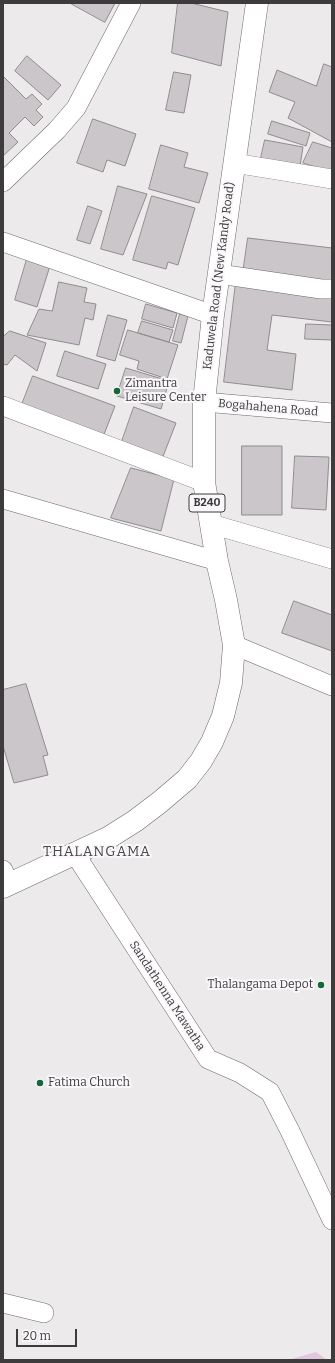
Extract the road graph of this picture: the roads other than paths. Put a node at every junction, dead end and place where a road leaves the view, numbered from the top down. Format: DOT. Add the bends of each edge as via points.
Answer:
graph roads {
  1 [pos="131,3"];
  2 [pos="257,3"];
  3 [pos="234,163"];
  4 [pos="332,179"];
  5 [pos="3,182"];
  6 [pos="3,242"];
  7 [pos="219,274"];
  8 [pos="332,289"];
  9 [pos="213,315"];
  10 [pos="204,402"];
  11 [pos="3,406"];
  12 [pos="332,413"];
  13 [pos="204,482"];
  14 [pos="3,499"];
  15 [pos="211,524"];
  16 [pos="332,559"];
  17 [pos="217,561"];
  18 [pos="234,645"];
  19 [pos="332,686"];
  20 [pos="75,854"];
  21 [pos="5,880"];
  22 [pos="332,1220"];
  23 [pos="3,1303"];
  24 [pos="44,1313"];
  1 -- 5 [label="street" via="76,108"];
  2 -- 3 [label="main road, Kaduwela Road (New Kandy Road) / B240"];
  3 -- 4 [label="street"];
  3 -- 7 [label="main road, Kaduwela Road (New Kandy Road) / B240"];
  6 -- 9 [label="street"];
  7 -- 8 [label="street"];
  7 -- 9 [label="main road, Kaduwela Road (New Kandy Road) / B240"];
  9 -- 10 [label="main road, Kaduwela Road (New Kandy Road) / B240"];
  10 -- 12 [label="street, Bogahahena Road"];
  10 -- 13 [label="main road, Kaduwela Road (New Kandy Road) / B240"];
  11 -- 13 [label="street"];
  13 -- 15 [label="main road, Kaduwela Road (New Kandy Road) / B240"];
  14 -- 17 [label="street"];
  15 -- 16 [label="street"];
  15 -- 17 [label="main road, Kaduwela Road (New Kandy Road) / B240"];
  17 -- 18 [label="main road, Kaduwela Road (New Kandy Road) / B240"];
  18 -- 19 [label="street"];
  18 -- 20 [label="main road, Kaduwela Road (New Kandy Road) / B240" via="232,683 223,716 201,761 186,779 135,821"];
  20 -- 21 [label="main road, Kaduwela Road (New Kandy Road) / B240"];
  20 -- 22 [label="street, Sandathenna Mawatha" via="208,1059 240,1073 270,1092"];
  23 -- 24 [label="street"];
}
